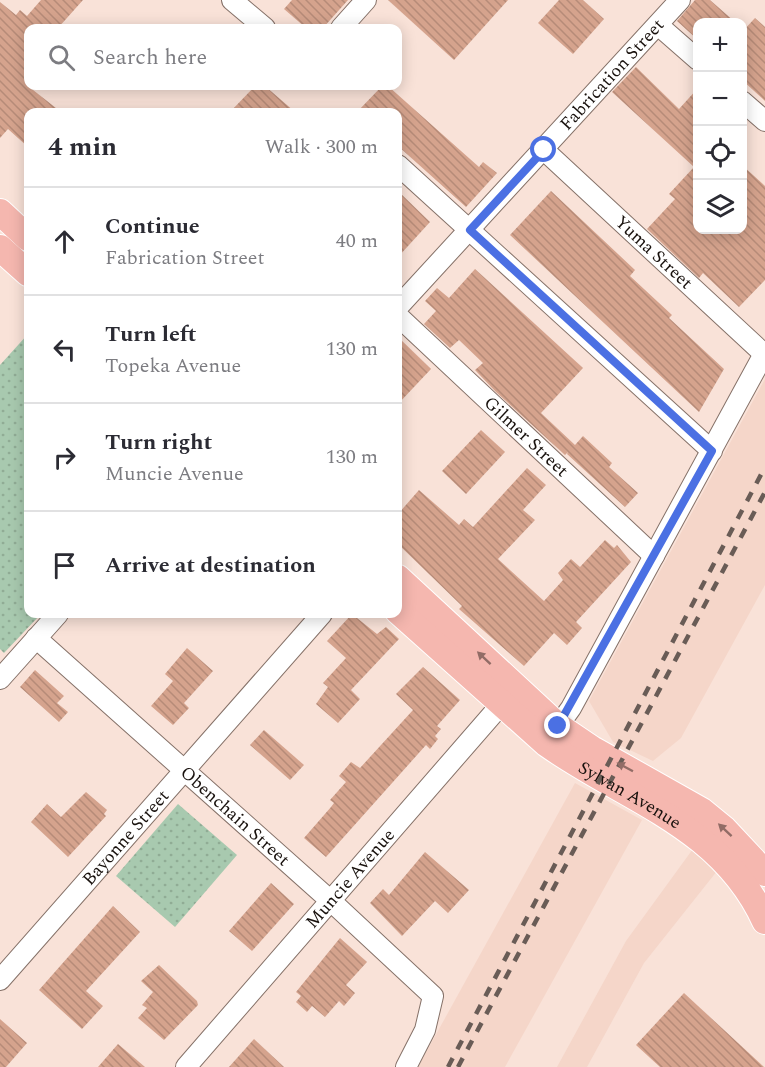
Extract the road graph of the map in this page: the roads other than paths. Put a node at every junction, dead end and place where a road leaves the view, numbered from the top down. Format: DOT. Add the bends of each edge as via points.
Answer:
graph roads {
  1 [pos="232,0"];
  2 [pos="366,0"];
  3 [pos="680,0"];
  4 [pos="260,24"];
  5 [pos="345,24"];
  6 [pos="658,25"];
  7 [pos="693,56"];
  8 [pos="747,105"];
  9 [pos="765,121"];
  10 [pos="544,150"];
  11 [pos="402,169"];
  12 [pos="0,212"];
  13 [pos="470,230"];
  14 [pos="24,234"];
  15 [pos="0,248"];
  16 [pos="24,269"];
  17 [pos="402,303"];
  18 [pos="402,320"];
  19 [pos="764,353"];
  20 [pos="712,451"];
  21 [pos="654,556"];
  22 [pos="402,582"];
  23 [pos="402,614"];
  24 [pos="54,618"];
  25 [pos="318,618"];
  26 [pos="36,638"];
  27 [pos="0,679"];
  28 [pos="508,696"];
  29 [pos="558,726"];
  30 [pos="183,769"];
  31 [pos="765,873"];
  32 [pos="332,902"];
  33 [pos="765,921"];
  34 [pos="0,980"];
  35 [pos="186,1067"];
  36 [pos="406,1067"];
  1 -- 4 [label="street"];
  2 -- 5 [label="street"];
  3 -- 6 [label="street, Fabrication Street"];
  6 -- 7 [label="street"];
  6 -- 10 [label="street, Fabrication Street"];
  8 -- 9 [label="street"];
  10 -- 13 [label="street, Fabrication Street"];
  10 -- 19 [label="street, Yuma Street"];
  11 -- 13 [label="street"];
  12 -- 14 [label="main road"];
  13 -- 17 [label="street, Fabrication Street"];
  13 -- 20 [label="street"];
  15 -- 16 [label="main road"];
  18 -- 21 [label="street, Gilmer Street"];
  19 -- 20 [label="street"];
  20 -- 21 [label="street"];
  21 -- 29 [label="street"];
  28 -- 22 [label="main road, Sylvan Avenue, one-way"];
  23 -- 28 [label="main road, Sylvan Avenue"];
  24 -- 26 [label="street"];
  25 -- 30 [label="street, Bayonne Street"];
  26 -- 27 [label="street"];
  26 -- 30 [label="street, Obenchain Street"];
  28 -- 29 [label="main road, Sylvan Avenue"];
  28 -- 32 [label="street, Muncie Avenue"];
  28 -- 33 [label="main road, Sylvan Avenue" via="570,760 652,805 704,840 745,886"];
  31 -- 29 [label="main road, Sylvan Avenue, one-way" via="733,837 702,811"];
  30 -- 32 [label="street, Obenchain Street"];
  30 -- 34 [label="street, Bayonne Street"];
  32 -- 35 [label="street, Muncie Avenue"];
  32 -- 36 [label="street, Obenchain Street" via="433,996 425,1030"];
}
